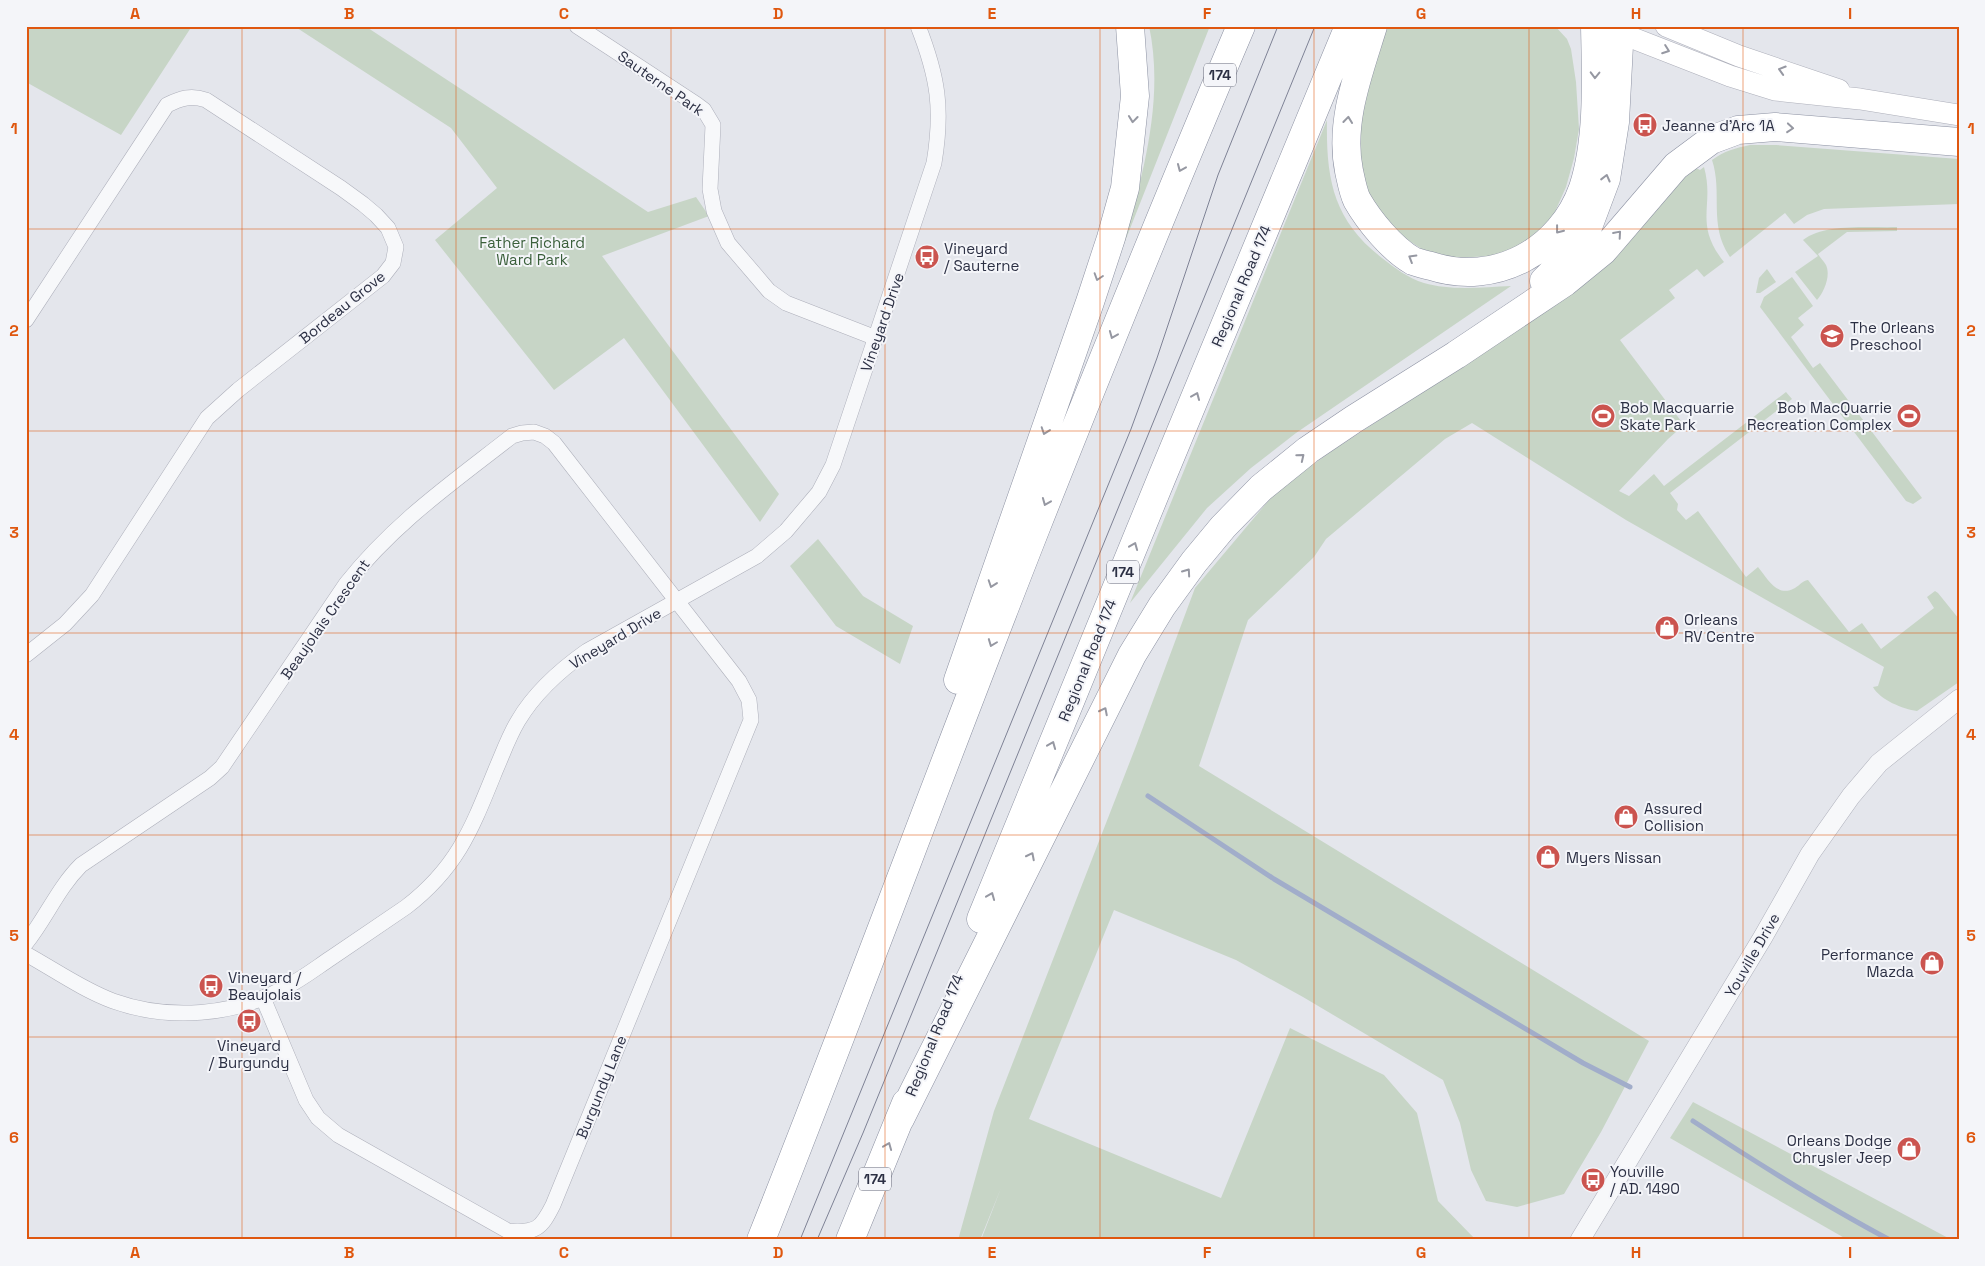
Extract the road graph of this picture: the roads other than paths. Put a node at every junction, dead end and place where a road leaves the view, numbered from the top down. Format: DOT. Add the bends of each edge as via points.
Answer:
graph roads {
  1 [pos="577,26"];
  2 [pos="918,26"];
  3 [pos="1130,26"];
  4 [pos="1235,26"];
  5 [pos="1240,26"];
  6 [pos="1349,26"];
  7 [pos="1373,26"];
  8 [pos="1666,26"];
  9 [pos="1609,28"];
  10 [pos="1860,99"];
  11 [pos="1959,115"];
  12 [pos="1200,123"];
  13 [pos="1959,142"];
  14 [pos="26,320"];
  15 [pos="1496,328"];
  16 [pos="876,338"];
  17 [pos="675,601"];
  18 [pos="26,655"];
  19 [pos="1959,699"];
  20 [pos="26,943"];
  21 [pos="26,954"];
  22 [pos="263,998"];
  23 [pos="900,1119"];
  24 [pos="760,1240"];
  25 [pos="850,1240"];
  26 [pos="1580,1240"];
  1 -- 16 [label="street, Sauterne Park" via="696,104 710,118 713,126 710,189 714,211 728,243 769,291 786,303"];
  2 -- 16 [label="street, Vineyard Drive" via="932,61 936,84 938,145"];
  3 -- 24 [label="highway, one-way" via="1135,96 1125,188 1111,238 815,1099"];
  4 -- 12 [label="highway"];
  5 -- 12 [label="highway, 174"];
  23 -- 6 [label="highway, Regional Road 174 / 174, one-way"];
  9 -- 7 [label="highway, one-way" via="1594,108 1591,155 1582,189 1570,216 1552,238 1530,255 1486,272 1459,274 1413,260 1374,226 1356,198 1349,169 1347,131 1350,108"];
  10 -- 8 [label="main road, one-way" via="1808,78 1732,54"];
  9 -- 10 [label="main road, one-way" via="1775,90"];
  15 -- 9 [label="highway, one-way" via="1566,259 1588,227 1599,202 1615,122"];
  10 -- 11 [label="main road"];
  12 -- 24 [label="highway, 174, one-way" via="1034,532"];
  15 -- 13 [label="highway, one-way" via="1590,262 1676,166 1722,135 1753,127 1775,127"];
  14 -- 18 [label="street, Bordeau Grove" via="167,105 182,97 206,100 363,204 388,228 396,247 393,263 383,276 238,390 208,418 92,595 65,624"];
  23 -- 15 [label="highway, one-way" via="1132,655 1194,562 1261,488 1308,450"];
  16 -- 17 [label="street, Vineyard Drive" via="842,442 819,492 786,531 757,556"];
  17 -- 20 [label="street, Beaujolais Crescent" via="554,443 534,432 512,436 402,522 346,584 222,767 82,865 70,876"];
  17 -- 22 [label="street, Vineyard Drive" via="580,656 534,697 517,722 465,842 451,864 421,896 286,988"];
  17 -- 22 [label="street, Burgundy Lane" via="745,690 751,720 544,1223 526,1233 508,1231 338,1135 318,1118 306,1100"];
  19 -- 26 [label="street, Youville Drive" via="1879,764 1850,796 1810,854"];
  21 -- 22 [label="street, Vineyard Drive" via="90,991 154,1011 176,1014 218,1011"];
  25 -- 23 [label="highway, Regional Road 174 / 174, one-way"];
}
